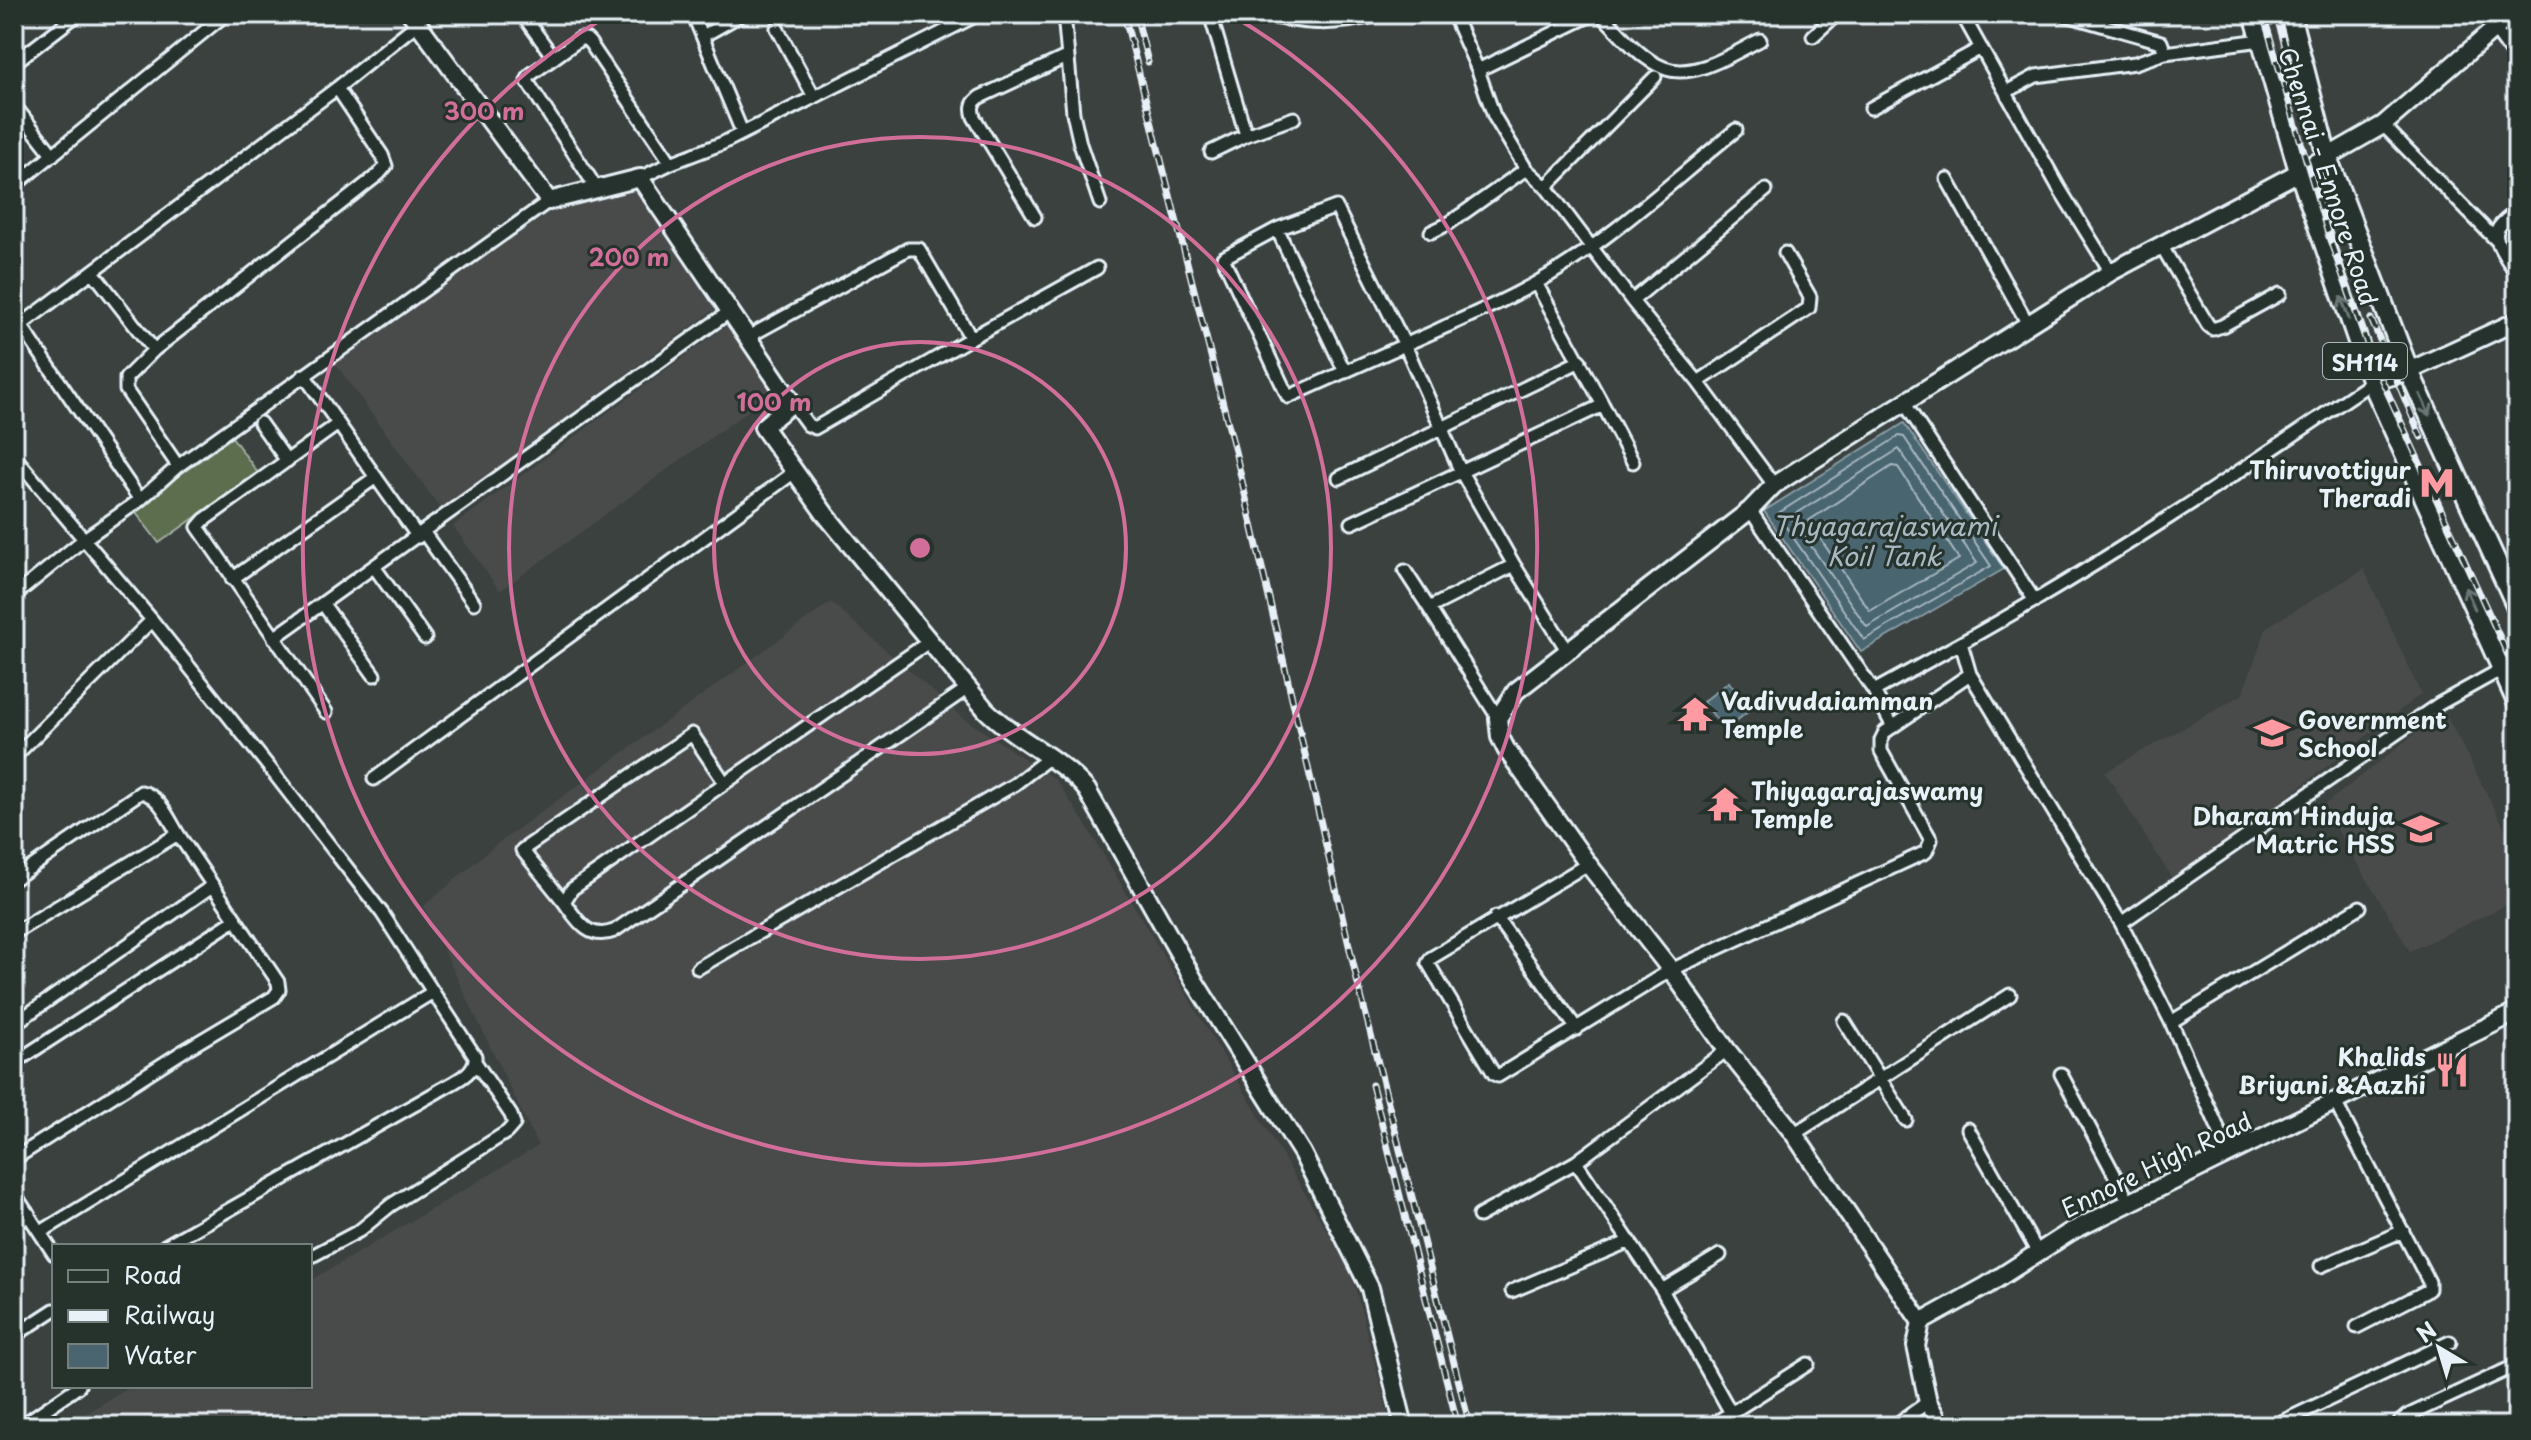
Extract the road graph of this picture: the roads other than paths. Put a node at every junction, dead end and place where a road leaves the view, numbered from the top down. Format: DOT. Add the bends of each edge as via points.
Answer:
graph roads {
  1 [pos="78,14"];
  2 [pos="226,14"];
  3 [pos="522,14"];
  4 [pos="693,14"];
  5 [pos="742,14"];
  6 [pos="979,14"];
  7 [pos="1064,14"];
  8 [pos="1210,14"];
  9 [pos="1260,14"];
  10 [pos="1383,14"];
  11 [pos="1453,14"];
  12 [pos="1593,14"];
  13 [pos="1601,14"];
  14 [pos="1837,14"];
  15 [pos="1923,14"];
  16 [pos="1938,14"];
  17 [pos="1962,14"];
  18 [pos="2063,14"];
  19 [pos="2254,14"];
  20 [pos="2290,14"];
  21 [pos="2512,14"];
  22 [pos="414,18"];
  23 [pos="1340,19"];
  24 [pos="777,28"];
  25 [pos="2495,30"];
  26 [pos="703,36"];
  27 [pos="1813,36"];
  28 [pos="1760,40"];
  29 [pos="2261,40"];
  30 [pos="1981,48"];
  31 [pos="2165,53"];
  32 [pos="1066,57"];
  33 [pos="554,58"];
  34 [pos="2517,60"];
  35 [pos="14,63"];
  36 [pos="1478,70"];
  37 [pos="1655,77"];
  38 [pos="337,88"];
  39 [pos="2006,92"];
  40 [pos="814,97"];
  41 [pos="14,105"];
  42 [pos="1871,108"];
  43 [pos="1294,118"];
  44 [pos="2383,125"];
  45 [pos="1736,130"];
  46 [pos="742,132"];
  47 [pos="1246,135"];
  48 [pos="1211,152"];
  49 [pos="53,155"];
  50 [pos="2327,157"];
  51 [pos="671,163"];
  52 [pos="1526,169"];
  53 [pos="2299,171"];
  54 [pos="640,178"];
  55 [pos="1947,179"];
  56 [pos="14,186"];
  57 [pos="1546,187"];
  58 [pos="597,189"];
  59 [pos="1766,190"];
  60 [pos="549,201"];
  61 [pos="1100,203"];
  62 [pos="2517,211"];
  63 [pos="1035,217"];
  64 [pos="1277,229"];
  65 [pos="1431,232"];
  66 [pos="2498,242"];
  67 [pos="2161,245"];
  68 [pos="1591,248"];
  69 [pos="1785,253"];
  70 [pos="1097,268"];
  71 [pos="93,272"];
  72 [pos="2111,272"];
  73 [pos="2517,275"];
  74 [pos="1536,283"];
  75 [pos="2280,294"];
  76 [pos="1632,301"];
  77 [pos="729,312"];
  78 [pos="18,320"];
  79 [pos="2517,321"];
  80 [pos="2028,324"];
  81 [pos="746,338"];
  82 [pos="971,338"];
  83 [pos="1405,345"];
  84 [pos="154,350"];
  85 [pos="1580,361"];
  86 [pos="2409,371"];
  87 [pos="1345,372"];
  88 [pos="304,375"];
  89 [pos="1698,382"];
  90 [pos="2372,382"];
  91 [pos="792,403"];
  92 [pos="1905,404"];
  93 [pos="1603,405"];
  94 [pos="260,423"];
  95 [pos="338,424"];
  96 [pos="1441,427"];
  97 [pos="14,456"];
  98 [pos="287,461"];
  99 [pos="1633,462"];
  100 [pos="178,466"];
  101 [pos="1460,470"];
  102 [pos="793,473"];
  103 [pos="376,477"];
  104 [pos="1339,478"];
  105 [pos="1774,485"];
  106 [pos="140,500"];
  107 [pos="1750,510"];
  108 [pos="1352,523"];
  109 [pos="421,535"];
  110 [pos="83,540"];
  111 [pos="1514,565"];
  112 [pos="375,568"];
  113 [pos="1405,571"];
  114 [pos="232,579"];
  115 [pos="14,596"];
  116 [pos="2035,601"];
  117 [pos="474,603"];
  118 [pos="323,604"];
  119 [pos="2517,607"];
  120 [pos="1429,608"];
  121 [pos="152,620"];
  122 [pos="274,638"];
  123 [pos="425,638"];
  124 [pos="930,641"];
  125 [pos="1961,643"];
  126 [pos="1567,650"];
  127 [pos="2502,669"];
  128 [pos="1970,674"];
  129 [pos="374,675"];
  130 [pos="968,688"];
  131 [pos="1874,691"];
  132 [pos="2517,702"];
  133 [pos="326,712"];
  134 [pos="1498,718"];
  135 [pos="1893,727"];
  136 [pos="14,757"];
  137 [pos="1050,757"];
  138 [pos="374,779"];
  139 [pos="725,783"];
  140 [pos="178,834"];
  141 [pos="1588,864"];
  142 [pos="14,879"];
  143 [pos="212,886"];
  144 [pos="564,902"];
  145 [pos="2360,907"];
  146 [pos="1496,917"];
  147 [pos="235,920"];
  148 [pos="2121,923"];
  149 [pos="14,933"];
  150 [pos="698,968"];
  151 [pos="1671,970"];
  152 [pos="433,992"];
  153 [pos="2010,995"];
  154 [pos="2517,1012"];
  155 [pos="1844,1021"];
  156 [pos="2171,1022"];
  157 [pos="14,1024"];
  158 [pos="1577,1029"];
  159 [pos="1727,1050"];
  160 [pos="14,1063"];
  161 [pos="476,1063"];
  162 [pos="2061,1074"];
  163 [pos="1881,1078"];
  164 [pos="2335,1102"];
  165 [pos="1906,1120"];
  166 [pos="1968,1129"];
  167 [pos="1794,1134"];
  168 [pos="2230,1155"];
  169 [pos="14,1159"];
  170 [pos="1576,1162"];
  171 [pos="14,1193"];
  172 [pos="2129,1202"];
  173 [pos="29,1214"];
  174 [pos="1479,1216"];
  175 [pos="14,1226"];
  176 [pos="2403,1231"];
  177 [pos="41,1232"];
  178 [pos="1630,1241"];
  179 [pos="169,1244"];
  180 [pos="52,1251"];
  181 [pos="2038,1253"];
  182 [pos="1720,1255"];
  183 [pos="312,1256"];
  184 [pos="2321,1266"];
  185 [pos="1662,1290"];
  186 [pos="1512,1291"];
  187 [pos="52,1311"];
  188 [pos="1921,1322"];
  189 [pos="2357,1327"];
  190 [pos="14,1336"];
  191 [pos="2450,1342"];
  192 [pos="1808,1364"];
  193 [pos="2517,1365"];
  194 [pos="77,1388"];
  195 [pos="1928,1402"];
  196 [pos="1731,1413"];
  197 [pos="38,1421"];
  198 [pos="21,1426"];
  199 [pos="1404,1426"];
  200 [pos="1709,1426"];
  201 [pos="1894,1426"];
  202 [pos="1941,1426"];
  203 [pos="2273,1426"];
  204 [pos="2400,1426"];
  1 -- 35 [label="street"];
  2 -- 49 [label="street"];
  3 -- 33 [label="street"];
  4 -- 26 [label="street"];
  5 -- 26 [label="street"];
  6 -- 40 [label="street"];
  7 -- 32 [label="street"];
  8 -- 47 [label="street"];
  9 -- 23 [label="street" via="1302,23"];
  10 -- 23 [label="street"];
  11 -- 36 [label="street"];
  12 -- 36 [label="street"];
  13 -- 28 [label="street" via="1666,69 1706,65"];
  14 -- 27 [label="street"];
  15 -- 16 [label="street"];
  17 -- 30 [label="street"];
  18 -- 31 [label="street" via="2161,42"];
  19 -- 29 [label="main road, Chennai - Ennore Road / SH114"];
  20 -- 50 [label="main road, Chennai - Ennore Road / SH114"];
  21 -- 25 [label="street"];
  22 -- 38 [label="street"];
  22 -- 60 [label="street"];
  24 -- 40 [label="street"];
  25 -- 34 [label="street"];
  25 -- 44 [label="street"];
  26 -- 46 [label="street"];
  29 -- 31 [label="street"];
  29 -- 53 [label="main road, Chennai - Ennore Road / SH114"];
  30 -- 39 [label="street"];
  30 -- 42 [label="street"];
  31 -- 39 [label="street" via="2135,63 2036,76"];
  32 -- 61 [label="street" via="1080,144"];
  32 -- 63 [label="street" via="980,97 971,108"];
  33 -- 51 [label="street" via="586,39"];
  33 -- 58 [label="street" via="527,81"];
  36 -- 52 [label="street" via="1494,116"];
  37 -- 57 [label="street"];
  38 -- 71 [label="street"];
  38 -- 84 [label="street" via="386,166"];
  39 -- 72 [label="street"];
  40 -- 46 [label="street"];
  41 -- 49 [label="street"];
  43 -- 47 [label="street"];
  44 -- 50 [label="street"];
  44 -- 66 [label="street"];
  45 -- 68 [label="street"];
  46 -- 51 [label="street"];
  47 -- 48 [label="street"];
  49 -- 56 [label="street"];
  50 -- 53 [label="street"];
  50 -- 86 [label="main road, Chennai - Ennore Road / SH114"];
  51 -- 54 [label="street"];
  52 -- 57 [label="street"];
  52 -- 65 [label="street"];
  53 -- 67 [label="street"];
  90 -- 53 [label="main road, Chennai - Ennore Road / SH114, one-way"];
  54 -- 58 [label="street"];
  54 -- 77 [label="street"];
  55 -- 80 [label="street"];
  57 -- 68 [label="street"];
  58 -- 60 [label="street"];
  59 -- 76 [label="street"];
  60 -- 88 [label="street"];
  62 -- 66 [label="street" via="2498,228"];
  64 -- 83 [label="street" via="1336,207"];
  64 -- 87 [label="street"];
  64 -- 87 [label="street" via="1223,258 1288,397"];
  66 -- 73 [label="street"];
  67 -- 72 [label="street"];
  67 -- 75 [label="street" via="2213,329"];
  68 -- 74 [label="street"];
  68 -- 76 [label="street"];
  69 -- 89 [label="street" via="1810,297 1809,308"];
  70 -- 82 [label="street"];
  71 -- 78 [label="street"];
  71 -- 84 [label="street"];
  72 -- 80 [label="street"];
  74 -- 83 [label="street"];
  74 -- 85 [label="street"];
  76 -- 89 [label="street"];
  77 -- 81 [label="street"];
  77 -- 109 [label="street"];
  78 -- 106 [label="street"];
  79 -- 86 [label="street"];
  80 -- 92 [label="street"];
  81 -- 82 [label="street" via="913,248 919,249"];
  81 -- 91 [label="street"];
  82 -- 91 [label="street" via="815,428"];
  83 -- 87 [label="street"];
  83 -- 96 [label="street"];
  84 -- 100 [label="street" via="126,378 126,390"];
  85 -- 93 [label="street"];
  85 -- 96 [label="street"];
  86 -- 90 [label="street"];
  86 -- 119 [label="main road, Chennai - Ennore Road / SH114, one-way"];
  88 -- 95 [label="street"];
  88 -- 100 [label="street"];
  89 -- 105 [label="street"];
  90 -- 116 [label="street"];
  127 -- 90 [label="main road, Chennai - Ennore Road / SH114, one-way"];
  91 -- 102 [label="street" via="763,427"];
  92 -- 105 [label="street"];
  92 -- 116 [label="street"];
  93 -- 99 [label="street"];
  93 -- 101 [label="street"];
  94 -- 98 [label="street"];
  95 -- 98 [label="street"];
  95 -- 103 [label="street"];
  96 -- 101 [label="street"];
  96 -- 104 [label="street"];
  97 -- 110 [label="street"];
  98 -- 114 [label="street" via="198,525"];
  100 -- 106 [label="street"];
  101 -- 108 [label="street"];
  101 -- 111 [label="street"];
  102 -- 124 [label="street"];
  102 -- 138 [label="street"];
  103 -- 109 [label="street"];
  103 -- 114 [label="street"];
  105 -- 107 [label="street"];
  106 -- 110 [label="street"];
  107 -- 126 [label="street"];
  107 -- 131 [label="street"];
  109 -- 112 [label="street"];
  109 -- 117 [label="street"];
  110 -- 115 [label="street"];
  110 -- 121 [label="street"];
  111 -- 120 [label="street"];
  111 -- 126 [label="street"];
  112 -- 118 [label="street"];
  112 -- 123 [label="street"];
  113 -- 120 [label="street"];
  114 -- 122 [label="street"];
  116 -- 125 [label="street"];
  118 -- 122 [label="street"];
  118 -- 129 [label="street"];
  120 -- 134 [label="street"];
  121 -- 136 [label="street"];
  121 -- 152 [label="street" via="382,913"];
  122 -- 133 [label="street"];
  124 -- 130 [label="street"];
  124 -- 139 [label="street"];
  125 -- 128 [label="street"];
  125 -- 131 [label="street"];
  126 -- 134 [label="street" via="1516,691"];
  127 -- 132 [label="main road, Chennai - Ennore Road / SH114"];
  127 -- 148 [label="street" via="2439,704"];
  128 -- 135 [label="street"];
  128 -- 148 [label="street"];
  130 -- 137 [label="street" via="1002,726"];
  130 -- 144 [label="street" via="614,931 600,935 583,927"];
  131 -- 135 [label="street"];
  134 -- 141 [label="street" via="1506,749"];
  135 -- 151 [label="street" via="1885,732 1881,751 1931,840 1926,852"];
  137 -- 150 [label="street" via="1015,784"];
  137 -- 199 [label="street" via="1075,776 1096,804 1195,982 1302,1153 1370,1288"];
  139 -- 144 [label="street" via="572,889"];
  139 -- 144 [label="street" via="692,734 522,850"];
  140 -- 142 [label="street" via="158,802 141,792"];
  140 -- 143 [label="street"];
  140 -- 149 [label="street"];
  141 -- 146 [label="street"];
  141 -- 151 [label="street"];
  143 -- 147 [label="street"];
  143 -- 157 [label="street"];
  145 -- 156 [label="street"];
  146 -- 158 [label="street"];
  146 -- 158 [label="street" via="1428,963 1494,1074 1503,1075"];
  147 -- 160 [label="street"];
  147 -- 169 [label="street" via="278,982 274,997"];
  148 -- 156 [label="street"];
  151 -- 158 [label="street"];
  151 -- 159 [label="street"];
  152 -- 161 [label="street"];
  152 -- 177 [label="street"];
  153 -- 163 [label="street"];
  154 -- 164 [label="street, Ennore High Road"];
  155 -- 163 [label="street"];
  156 -- 168 [label="street"];
  159 -- 167 [label="street"];
  159 -- 170 [label="street"];
  161 -- 179 [label="street" via="437,1092"];
  161 -- 183 [label="street" via="514,1124 359,1231"];
  162 -- 172 [label="street"];
  163 -- 165 [label="street"];
  163 -- 167 [label="street"];
  164 -- 168 [label="street, Ennore High Road"];
  164 -- 176 [label="street"];
  166 -- 181 [label="street"];
  167 -- 188 [label="street"];
  168 -- 172 [label="street, Ennore High Road"];
  170 -- 174 [label="street"];
  170 -- 178 [label="street"];
  171 -- 173 [label="street"];
  172 -- 181 [label="street, Ennore High Road"];
  173 -- 175 [label="street"];
  173 -- 177 [label="street"];
  176 -- 184 [label="street"];
  176 -- 189 [label="street" via="2429,1289"];
  177 -- 180 [label="street"];
  178 -- 185 [label="street"];
  178 -- 186 [label="street"];
  181 -- 188 [label="street, Ennore High Road"];
  182 -- 185 [label="street"];
  185 -- 196 [label="street"];
  187 -- 190 [label="street"];
  188 -- 195 [label="street" via="1916,1346"];
  191 -- 203 [label="street"];
  192 -- 196 [label="street"];
  193 -- 204 [label="street" via="2407,1416"];
  194 -- 197 [label="street"];
  195 -- 201 [label="street"];
  195 -- 202 [label="street"];
  196 -- 200 [label="street"];
  197 -- 198 [label="street"];
}
